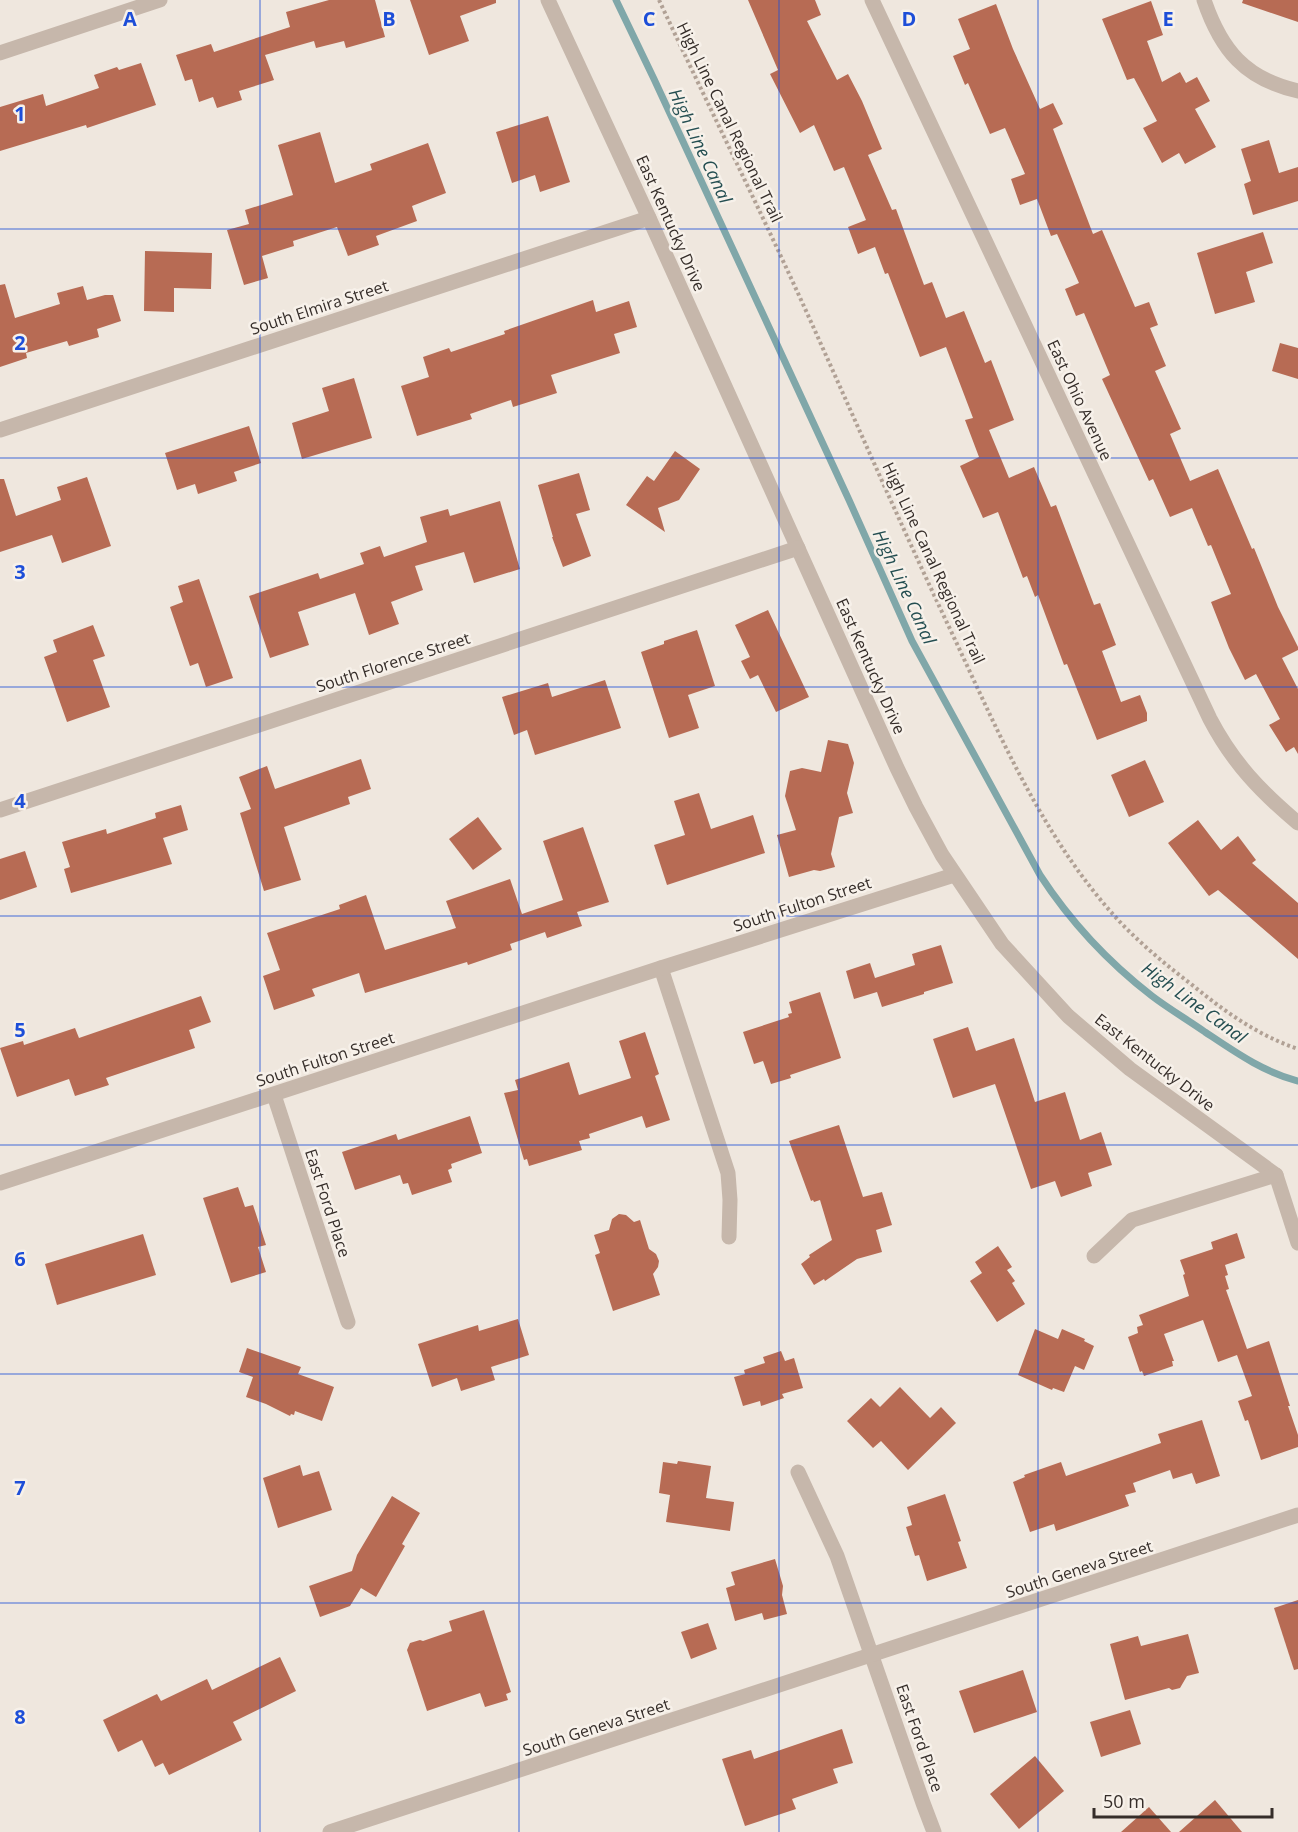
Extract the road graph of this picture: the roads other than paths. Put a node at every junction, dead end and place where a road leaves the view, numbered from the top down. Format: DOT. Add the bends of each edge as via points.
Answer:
graph roads {
  1 [pos="160,0"];
  2 [pos="548,0"];
  3 [pos="872,0"];
  4 [pos="1204,0"];
  5 [pos="0,53"];
  6 [pos="1298,91"];
  7 [pos="649,218"];
  8 [pos="0,430"];
  9 [pos="798,548"];
  10 [pos="0,810"];
  11 [pos="1298,823"];
  12 [pos="954,875"];
  13 [pos="662,968"];
  14 [pos="274,1095"];
  15 [pos="1276,1175"];
  16 [pos="0,1184"];
  17 [pos="729,1237"];
  18 [pos="1298,1243"];
  19 [pos="1094,1256"];
  20 [pos="348,1322"];
  21 [pos="798,1472"];
  22 [pos="1298,1515"];
  23 [pos="872,1656"];
  24 [pos="330,1832"];
  25 [pos="934,1832"];
  1 -- 5 [label="street"];
  2 -- 7 [label="street, East Kentucky Drive"];
  3 -- 11 [label="street, East Ohio Avenue" via="1206,710 1240,767"];
  4 -- 6 [label="street" via="1217,32 1236,59 1265,81"];
  7 -- 8 [label="street, South Elmira Street"];
  7 -- 9 [label="street, East Kentucky Drive"];
  9 -- 10 [label="street, South Florence Street"];
  9 -- 12 [label="street, East Kentucky Drive" via="912,800"];
  12 -- 13 [label="street, South Fulton Street"];
  12 -- 15 [label="street, East Kentucky Drive" via="1002,944 1068,1016 1130,1069"];
  13 -- 14 [label="street, South Fulton Street"];
  13 -- 17 [label="street" via="728,1173"];
  14 -- 16 [label="street, South Fulton Street"];
  14 -- 20 [label="street, East Ford Place"];
  15 -- 18 [label="street"];
  15 -- 19 [label="street" via="1132,1220"];
  21 -- 23 [label="street" via="837,1556"];
  22 -- 23 [label="street, South Geneva Street"];
  23 -- 24 [label="street, South Geneva Street"];
  23 -- 25 [label="street, East Ford Place"];
}
